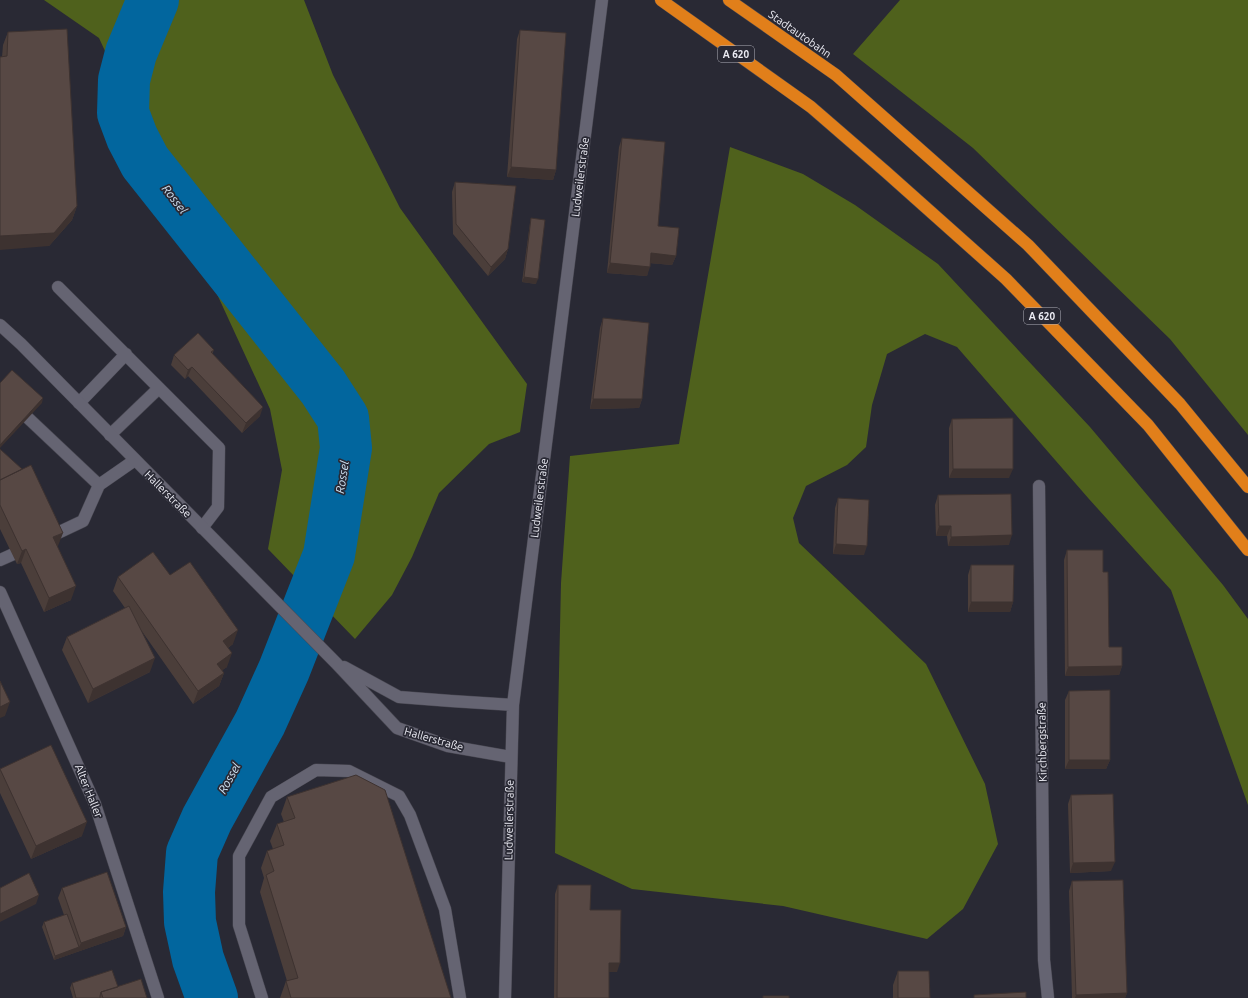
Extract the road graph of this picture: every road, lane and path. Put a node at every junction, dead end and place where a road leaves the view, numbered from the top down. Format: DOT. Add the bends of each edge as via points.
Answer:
graph roads {
  1 [pos="602,0"];
  2 [pos="661,0"];
  3 [pos="730,0"];
  4 [pos="58,287"];
  5 [pos="0,325"];
  6 [pos="126,354"];
  7 [pos="159,388"];
  8 [pos="79,403"];
  9 [pos="28,418"];
  10 [pos="110,435"];
  11 [pos="135,460"];
  12 [pos="100,485"];
  13 [pos="1039,486"];
  14 [pos="1248,487"];
  15 [pos="202,528"];
  16 [pos="1248,550"];
  17 [pos="0,560"];
  18 [pos="0,592"];
  19 [pos="336,663"];
  20 [pos="513,704"];
  21 [pos="511,757"];
  22 [pos="158,998"];
  23 [pos="262,998"];
  24 [pos="460,998"];
  25 [pos="505,998"];
  26 [pos="1048,998"];
  1 -- 20 [label="street, Ludweilerstraße"];
  2 -- 16 [label="highway, A 620" via="811,108 1006,279 1148,425"];
  3 -- 14 [label="highway, Stadtautobahn" via="836,75 1028,245 1180,404"];
  4 -- 6 [label="street"];
  5 -- 8 [label="street, Hallerstraße"];
  6 -- 7 [label="street"];
  6 -- 8 [label="street"];
  7 -- 10 [label="street"];
  7 -- 15 [label="street" via="219,448 218,507"];
  8 -- 10 [label="street, Hallerstraße"];
  9 -- 12 [label="street"];
  10 -- 11 [label="street, Hallerstraße"];
  11 -- 12 [label="street"];
  11 -- 15 [label="street, Hallerstraße"];
  12 -- 17 [label="street" via="83,522"];
  13 -- 26 [label="street, Kirchbergstraße" via="1044,960"];
  15 -- 19 [label="street, Hallerstraße"];
  18 -- 22 [label="street, Alter Haller" via="95,804"];
  19 -- 20 [label="street, Hallerstraße" via="399,697"];
  19 -- 21 [label="street, Hallerstraße" via="397,728 448,746"];
  20 -- 21 [label="street, Ludweilerstraße"];
  21 -- 25 [label="street, Ludweilerstraße"];
  23 -- 24 [label="street" via="239,925 239,856 272,797 316,770 349,771 399,796 410,815 445,909"];
}
